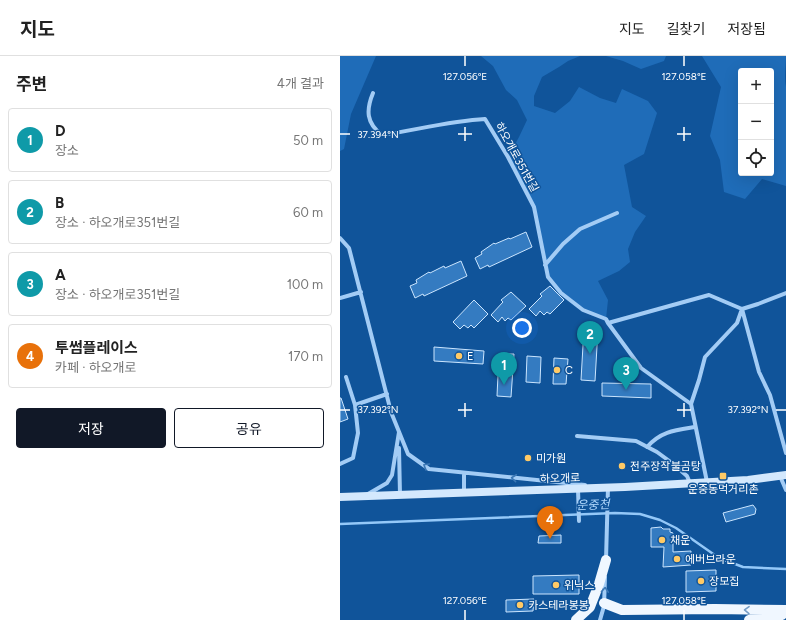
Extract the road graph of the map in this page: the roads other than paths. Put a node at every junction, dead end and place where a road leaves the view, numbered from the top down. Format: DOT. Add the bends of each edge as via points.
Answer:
graph roads {
  1 [pos="374,93"];
  2 [pos="617,212"];
  3 [pos="340,238"];
  4 [pos="546,265"];
  5 [pos="361,292"];
  6 [pos="786,293"];
  7 [pos="340,298"];
  8 [pos="742,309"];
  9 [pos="608,323"];
  10 [pos="346,376"];
  11 [pos="387,394"];
  12 [pos="691,404"];
  13 [pos="355,405"];
  14 [pos="696,427"];
  15 [pos="399,431"];
  16 [pos="577,436"];
  17 [pos="648,447"];
  18 [pos="786,453"];
  19 [pos="340,464"];
  20 [pos="464,473"];
  21 [pos="783,475"];
  22 [pos="707,482"];
  23 [pos="690,483"];
  24 [pos="608,487"];
  25 [pos="578,488"];
  26 [pos="786,490"];
  27 [pos="464,493"];
  28 [pos="400,495"];
  29 [pos="365,496"];
  30 [pos="340,497"];
  31 [pos="579,521"];
  32 [pos="606,560"];
  33 [pos="604,603"];
  34 [pos="786,610"];
  35 [pos="786,614"];
  36 [pos="576,620"];
  37 [pos="600,620"];
  38 [pos="749,620"];
  1 -- 4 [label="street, 하오개로351번길" via="369,104 369,116 374,129 382,135 459,120 485,119 534,207"];
  2 -- 4 [label="street" via="580,229"];
  3 -- 5 [label="street" via="349,248"];
  4 -- 9 [label="street, 하오개로351번길" via="548,277 561,293 584,310 606,319"];
  5 -- 7 [label="street"];
  5 -- 11 [label="street"];
  6 -- 8 [label="street"];
  8 -- 9 [label="street" via="709,295"];
  8 -- 12 [label="street" via="737,323 705,357"];
  8 -- 18 [label="street" via="759,372 770,395"];
  9 -- 12 [label="street, 하오개로351번길" via="641,368"];
  10 -- 13 [label="street"];
  11 -- 13 [label="street"];
  11 -- 15 [label="street"];
  12 -- 14 [label="street"];
  13 -- 19 [label="street" via="358,433 354,458"];
  14 -- 17 [label="street" via="658,436"];
  14 -- 22 [label="street"];
  20 -- 15 [label="street, one-way" via="429,469 408,454"];
  15 -- 28 [label="street"];
  15 -- 29 [label="street" via="392,475 387,483"];
  16 -- 17 [label="street" via="636,441"];
  17 -- 23 [label="street" via="683,472"];
  24 -- 20 [label="street, one-way"];
  20 -- 27 [label="street"];
  21 -- 22 [label="street, 하오개로"];
  21 -- 26 [label="street, 하오개로"];
  22 -- 23 [label="street, 하오개로"];
  23 -- 24 [label="street, 하오개로"];
  24 -- 25 [label="street, 하오개로"];
  24 -- 32 [label="street"];
  25 -- 27 [label="street, 하오개로"];
  25 -- 31 [label="street"];
  27 -- 28 [label="street, 하오개로"];
  28 -- 29 [label="street, 하오개로"];
  29 -- 30 [label="street, 하오개로"];
  33 -- 32 [label="street, one-way"];
  32 -- 36 [label="main road" via="590,607"];
  34 -- 33 [label="main road, one-way" via="622,610"];
  33 -- 37 [label="street"];
  35 -- 38 [label="main road"];
}
